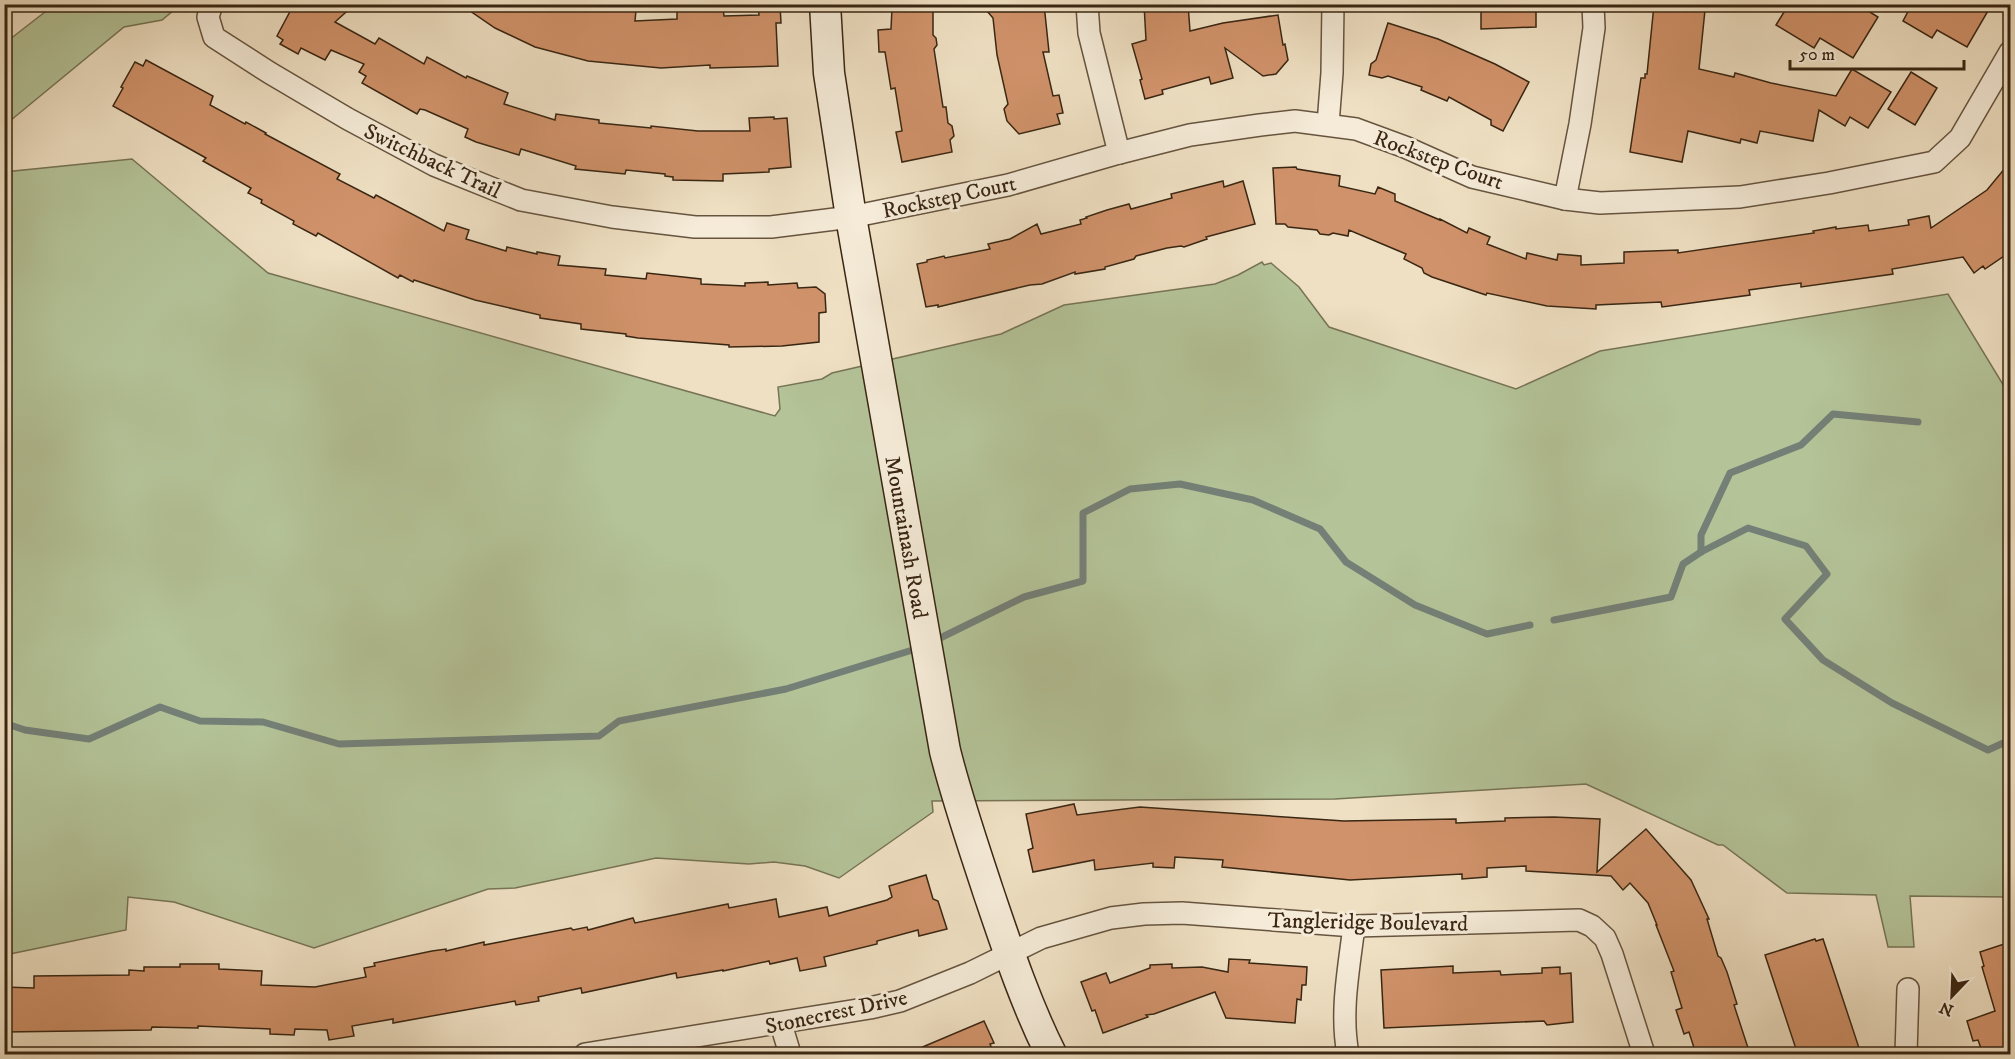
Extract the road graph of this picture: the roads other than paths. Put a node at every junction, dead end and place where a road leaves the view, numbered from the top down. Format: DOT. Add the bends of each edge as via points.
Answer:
graph roads {
  1 [pos="212,4"];
  2 [pos="825,4"];
  3 [pos="1087,4"];
  4 [pos="1333,4"];
  5 [pos="1593,4"];
  6 [pos="2010,52"];
  7 [pos="1328,124"];
  8 [pos="1119,153"];
  9 [pos="1565,199"];
  10 [pos="851,217"];
  11 [pos="1354,926"];
  12 [pos="1009,954"];
  13 [pos="1908,989"];
  14 [pos="781,1024"];
  15 [pos="585,1054"];
  16 [pos="790,1054"];
  17 [pos="1051,1054"];
  18 [pos="1348,1054"];
  19 [pos="1644,1054"];
  20 [pos="1906,1054"];
  1 -- 10 [label="street, Switchback Trail" via="208,17 214,37 270,73 434,165 521,200 695,227 771,227"];
  2 -- 10 [label="street, Mountainash Road" via="829,73"];
  3 -- 8 [label="street" via="1089,33"];
  4 -- 7 [label="street"];
  5 -- 9 [label="street" via="1593,39"];
  6 -- 9 [label="street, Rockstep Court" via="1960,138 1934,162 1740,197 1600,203"];
  7 -- 8 [label="street, Rockstep Court" via="1295,121 1260,125 1190,135"];
  7 -- 9 [label="street, Rockstep Court" via="1405,147 1472,177"];
  8 -- 10 [label="street, Rockstep Court" via="1008,185"];
  10 -- 12 [label="street, Mountainash Road" via="945,751"];
  11 -- 12 [label="street, Tangleridge Boulevard" via="1182,913 1144,914 1111,918 1041,938"];
  11 -- 18 [label="street" via="1345,1000"];
  11 -- 19 [label="street, Tangleridge Boulevard" via="1579,921 1592,926 1605,938 1612,954"];
  12 -- 14 [label="street, Stonecrest Drive" via="900,1001"];
  12 -- 17 [label="street, Mountainash Road"];
  13 -- 20 [label="street"];
  14 -- 15 [label="street, Stonecrest Drive"];
  14 -- 16 [label="street"];
}
